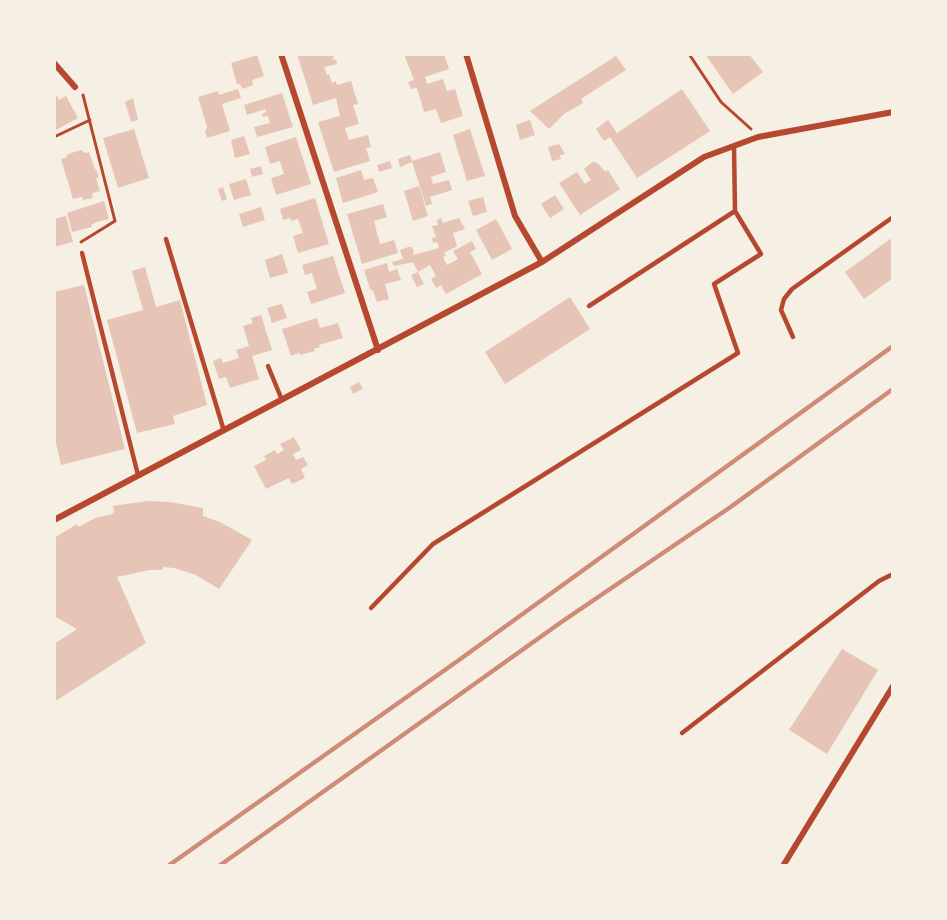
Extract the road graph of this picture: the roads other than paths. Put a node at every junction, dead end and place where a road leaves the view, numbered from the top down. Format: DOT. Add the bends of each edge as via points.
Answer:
graph roads {
  1 [pos="281,54"];
  2 [pos="466,54"];
  3 [pos="54,63"];
  4 [pos="75,87"];
  5 [pos="893,112"];
  6 [pos="734,146"];
  7 [pos="735,211"];
  8 [pos="893,217"];
  9 [pos="166,239"];
  10 [pos="82,253"];
  11 [pos="542,262"];
  12 [pos="589,306"];
  13 [pos="793,337"];
  14 [pos="378,350"];
  15 [pos="268,366"];
  16 [pos="282,400"];
  17 [pos="224,431"];
  18 [pos="138,475"];
  19 [pos="54,520"];
  20 [pos="893,574"];
  21 [pos="371,608"];
  22 [pos="893,686"];
  23 [pos="682,734"];
  24 [pos="783,866"];
  1 -- 14 [label="street"];
  2 -- 11 [label="street" via="515,216"];
  3 -- 4 [label="street"];
  5 -- 6 [label="street" via="758,137"];
  6 -- 7 [label="lane"];
  6 -- 11 [label="street" via="704,156"];
  7 -- 12 [label="lane"];
  7 -- 21 [label="lane" via="761,255 714,284 738,353 433,544"];
  8 -- 13 [label="lane" via="792,288 781,310"];
  9 -- 17 [label="lane"];
  10 -- 18 [label="lane"];
  11 -- 14 [label="street"];
  14 -- 16 [label="street"];
  15 -- 16 [label="lane"];
  16 -- 17 [label="street"];
  17 -- 18 [label="street"];
  18 -- 19 [label="street"];
  20 -- 23 [label="lane"];
  22 -- 24 [label="street"];
}
